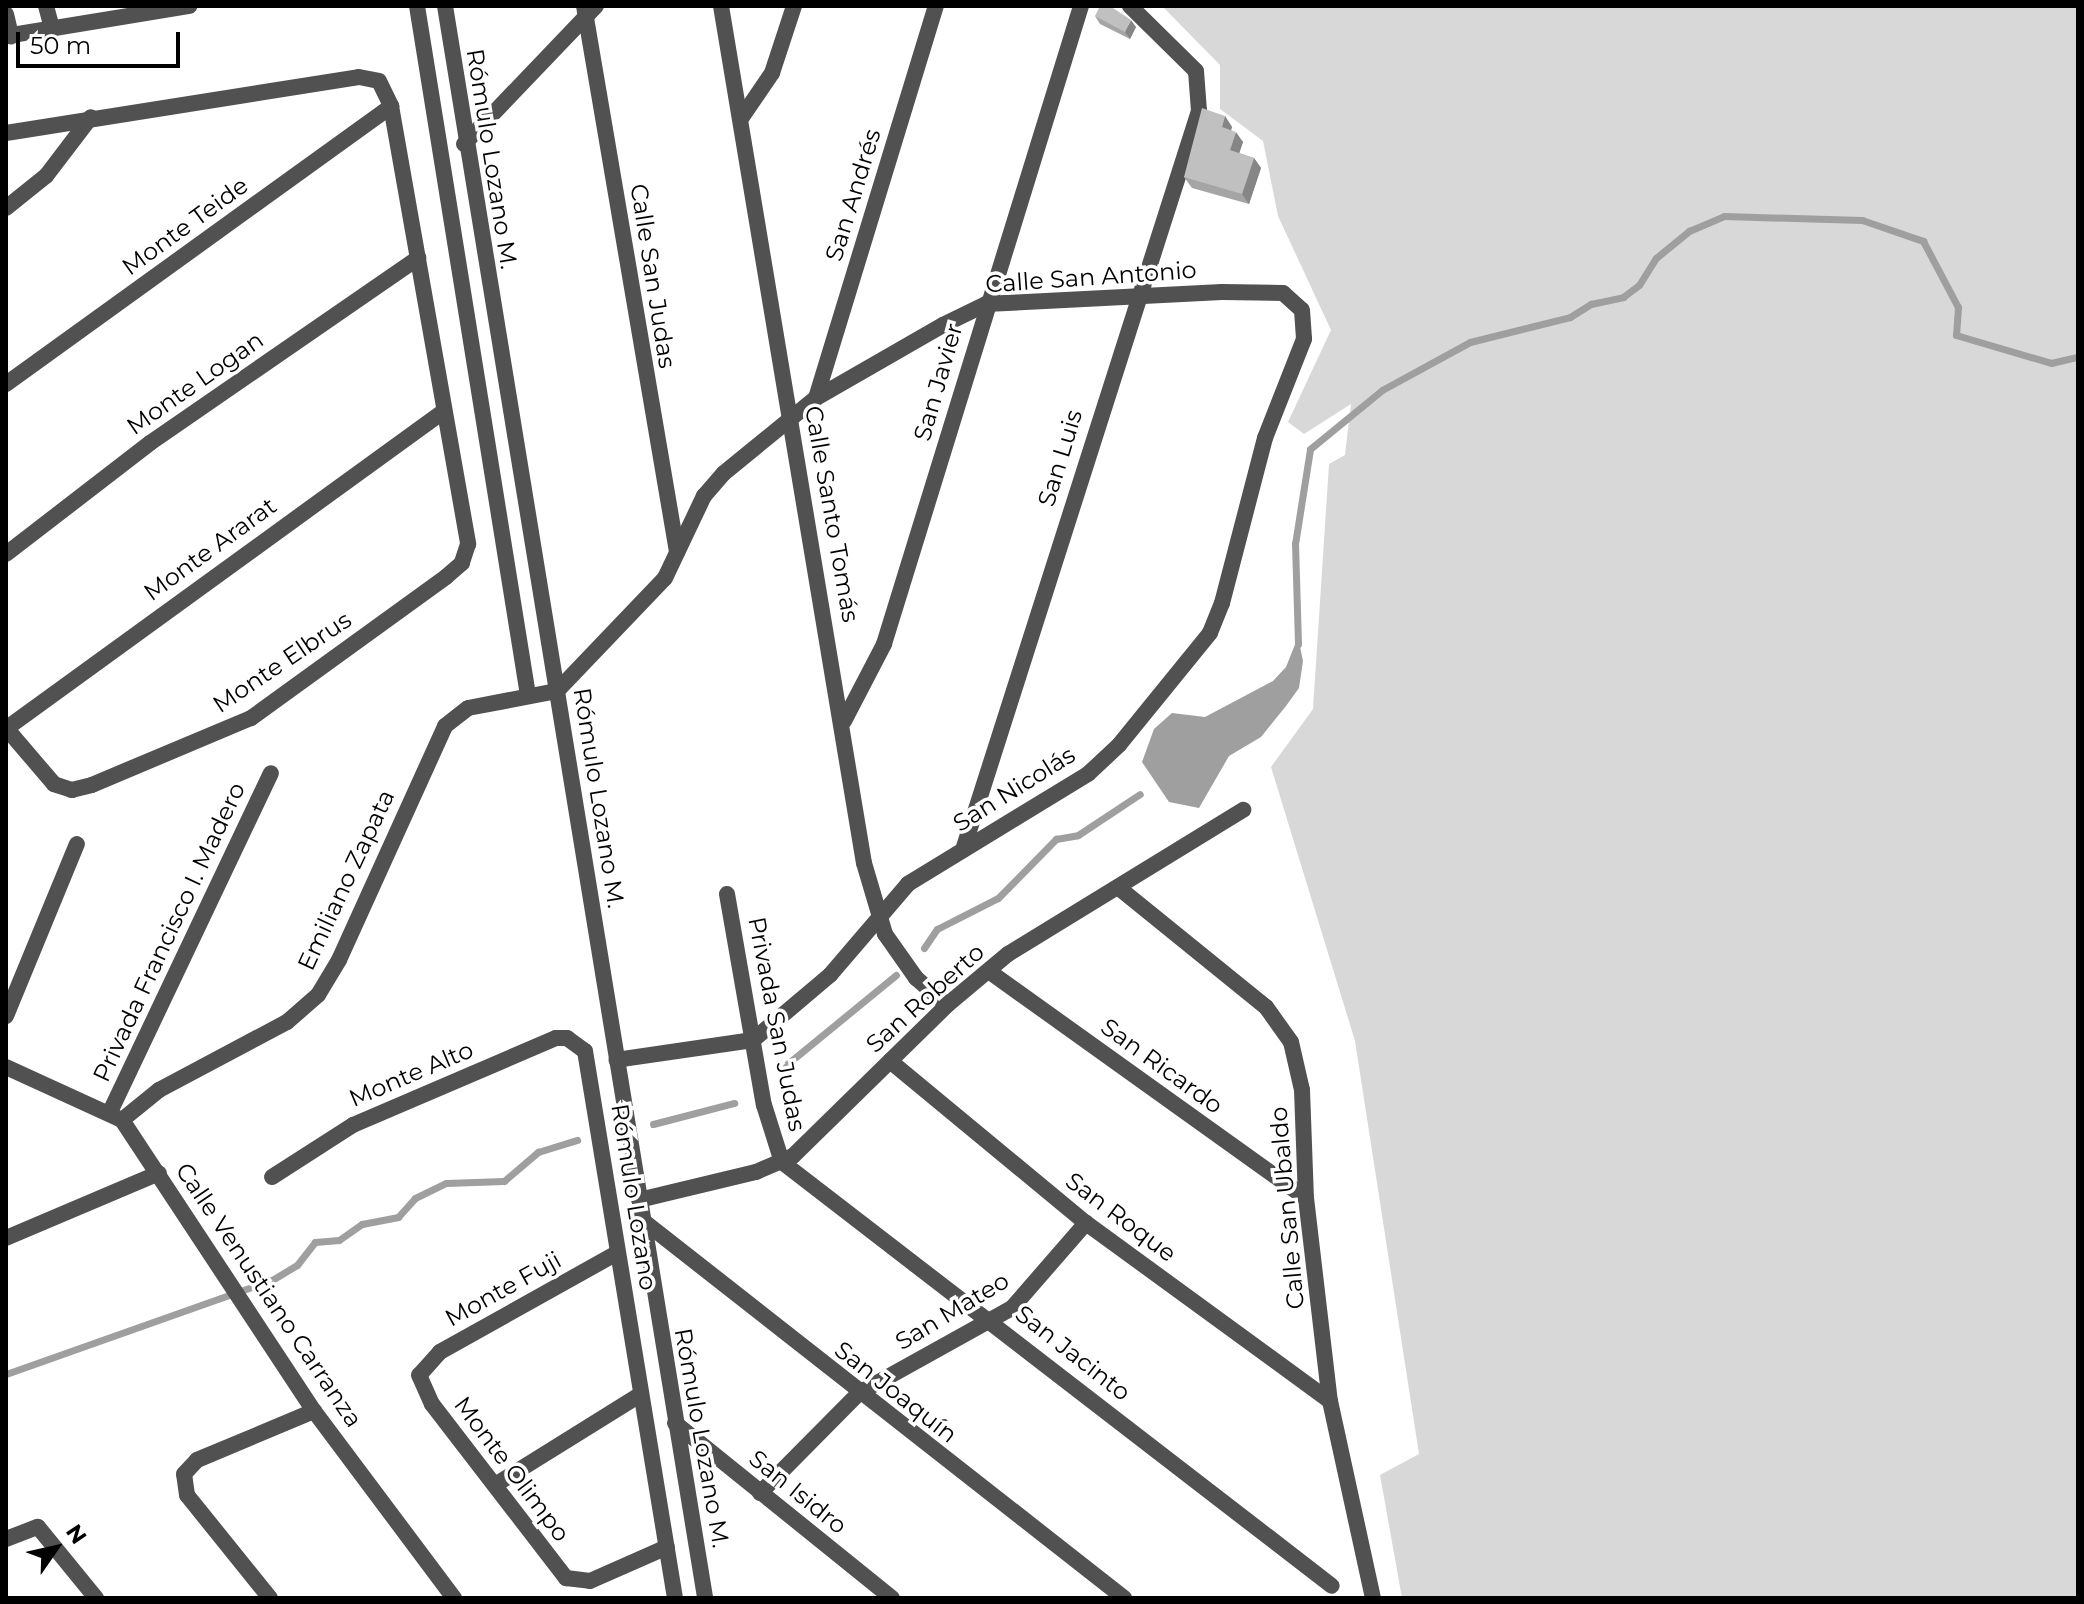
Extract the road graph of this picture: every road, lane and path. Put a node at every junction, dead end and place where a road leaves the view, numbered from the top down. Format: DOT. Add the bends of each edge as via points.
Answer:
graph roads {
  1 [pos="46,6"];
  2 [pos="190,6"];
  3 [pos="417,6"];
  4 [pos="445,6"];
  5 [pos="721,6"];
  6 [pos="794,6"];
  7 [pos="936,6"];
  8 [pos="1081,6"];
  9 [pos="1130,6"];
  10 [pos="588,10"];
  11 [pos="6,14"];
  12 [pos="52,29"];
  13 [pos="8,36"];
  14 [pos="391,106"];
  15 [pos="91,117"];
  16 [pos="742,117"];
  17 [pos="6,133"];
  18 [pos="464,144"];
  19 [pos="6,208"];
  20 [pos="418,258"];
  21 [pos="1136,297"];
  22 [pos="986,304"];
  23 [pos="1302,310"];
  24 [pos="6,384"];
  25 [pos="816,398"];
  26 [pos="444,411"];
  27 [pos="790,416"];
  28 [pos="677,553"];
  29 [pos="6,554"];
  30 [pos="557,691"];
  31 [pos="528,695"];
  32 [pos="844,721"];
  33 [pos="6,728"];
  34 [pos="271,773"];
  35 [pos="1243,810"];
  36 [pos="77,844"];
  37 [pos="963,850"];
  38 [pos="1119,888"];
  39 [pos="727,894"];
  40 [pos="878,920"];
  41 [pos="990,972"];
  42 [pos="947,1005"];
  43 [pos="6,1016"];
  44 [pos="753,1040"];
  45 [pos="578,1043"];
  46 [pos="616,1060"];
  47 [pos="890,1061"];
  48 [pos="6,1067"];
  49 [pos="116,1116"];
  50 [pos="782,1162"];
  51 [pos="159,1173"];
  52 [pos="272,1177"];
  53 [pos="1306,1198"];
  54 [pos="639,1200"];
  55 [pos="642,1220"];
  56 [pos="1086,1223"];
  57 [pos="6,1238"];
  58 [pos="617,1253"];
  59 [pos="991,1319"];
  60 [pos="419,1375"];
  61 [pos="859,1393"];
  62 [pos="641,1394"];
  63 [pos="1330,1401"];
  64 [pos="314,1411"];
  65 [pos="675,1423"];
  66 [pos="495,1485"];
  67 [pos="760,1493"];
  68 [pos="6,1539"];
  69 [pos="667,1547"];
  70 [pos="1332,1586"];
  71 [pos="96,1598"];
  72 [pos="270,1598"];
  73 [pos="454,1598"];
  74 [pos="675,1598"];
  75 [pos="705,1598"];
  76 [pos="892,1598"];
  77 [pos="1124,1598"];
  78 [pos="1373,1598"];
  1 -- 12 [label="street"];
  2 -- 12 [label="street"];
  3 -- 31 [label="street"];
  4 -- 18 [label="street, Rómulo Lozano M."];
  5 -- 16 [label="street, Calle Santo Tomás"];
  6 -- 16 [label="street" via="772,73"];
  7 -- 25 [label="street, San Andrés"];
  8 -- 22 [label="street, San Javier"];
  9 -- 21 [label="street, San Luis" via="1191,64 1200,81 1199,111"];
  10 -- 18 [label="street"];
  10 -- 28 [label="street, Calle San Judas"];
  11 -- 13 [label="street"];
  12 -- 13 [label="street"];
  14 -- 15 [label="street" via="379,81 359,77"];
  14 -- 20 [label="street"];
  14 -- 24 [label="street, Monte Teide"];
  15 -- 17 [label="street"];
  15 -- 19 [label="street" via="46,176"];
  16 -- 27 [label="street, Calle Santo Tomás"];
  18 -- 30 [label="street, Rómulo Lozano M."];
  20 -- 26 [label="street"];
  20 -- 29 [label="street, Monte Logan" via="150,443"];
  21 -- 22 [label="street, Calle San Antonio"];
  21 -- 23 [label="street, Calle San Antonio" via="1270,291 1293,299"];
  21 -- 37 [label="street, San Luis"];
  22 -- 25 [label="street, Calle San Antonio" via="881,357"];
  22 -- 32 [label="street, San Javier" via="884,644"];
  23 -- 37 [label="street, San Nicolás" via="1304,339 1265,438 1210,633 1119,745 1088,774"];
  25 -- 27 [label="street, Calle San Antonio"];
  26 -- 33 [label="street, Monte Ararat"];
  26 -- 33 [label="street, Monte Elbrus" via="465,513 466,555 446,577 251,718 92,785 60,788"];
  27 -- 28 [label="street, Calle San Antonio" via="704,496"];
  27 -- 32 [label="street, Calle Santo Tomás"];
  28 -- 30 [label="street, Calle San Antonio" via="650,596"];
  30 -- 31 [label="street, Emiliano Zapata"];
  30 -- 46 [label="street, Rómulo Lozano M."];
  31 -- 49 [label="street, Emiliano Zapata" via="468,708 445,726 339,960 312,1002 241,1051"];
  32 -- 40 [label="street, Calle Santo Tomás"];
  34 -- 49 [label="street, Privada Francisco I. Madero"];
  35 -- 38 [label="street, San Roberto"];
  36 -- 43 [label="street"];
  37 -- 40 [label="street, San Nicolás" via="908,884"];
  38 -- 41 [label="street, San Roberto" via="1008,954"];
  38 -- 53 [label="street, Calle San Ubaldo" via="1266,1007 1291,1042 1302,1090"];
  39 -- 44 [label="street, Privada San Judas"];
  40 -- 42 [label="street, Calle Santo Tomás" via="899,959"];
  40 -- 44 [label="street, San Nicolás" via="805,1000"];
  41 -- 42 [label="street, San Roberto"];
  41 -- 53 [label="street, San Ricardo"];
  42 -- 47 [label="street, San Roberto"];
  44 -- 46 [label="street, San Nicolás"];
  44 -- 50 [label="street, Privada San Judas" via="764,1105"];
  45 -- 52 [label="street, Monte Alto" via="556,1038 353,1125"];
  45 -- 58 [label="street, Rómulo Lozano" via="588,1060"];
  46 -- 54 [label="street, Rómulo Lozano M."];
  47 -- 50 [label="street, San Roberto" via="811,1143"];
  47 -- 56 [label="street, San Roque"];
  48 -- 49 [label="street"];
  49 -- 51 [label="street, Calle Venustiano Carranza"];
  50 -- 54 [label="street, San Roberto"];
  50 -- 59 [label="street, San Jacinto"];
  51 -- 57 [label="street"];
  51 -- 64 [label="street, Calle Venustiano Carranza"];
  53 -- 63 [label="street, Calle San Ubaldo"];
  54 -- 55 [label="street, Rómulo Lozano M."];
  55 -- 61 [label="street, San Joaquín"];
  55 -- 65 [label="street, Rómulo Lozano M."];
  56 -- 59 [label="street, San Mateo" via="1026,1296"];
  56 -- 63 [label="street, San Roque"];
  58 -- 60 [label="street, Monte Fuji" via="440,1352"];
  58 -- 62 [label="street, Rómulo Lozano"];
  59 -- 61 [label="street, San Mateo"];
  59 -- 70 [label="street, San Jacinto"];
  60 -- 66 [label="street, Monte Olimpo" via="432,1404"];
  61 -- 67 [label="street, San Mateo"];
  61 -- 77 [label="street, San Joaquín"];
  62 -- 66 [label="street"];
  62 -- 69 [label="street, Rómulo Lozano"];
  63 -- 78 [label="street, Calle San Ubaldo"];
  64 -- 72 [label="street" via="197,1460 184,1474 187,1495"];
  64 -- 73 [label="street, Calle Venustiano Carranza"];
  65 -- 67 [label="street, San Isidro"];
  65 -- 75 [label="street, Rómulo Lozano M."];
  66 -- 69 [label="street, Monte Olimpo" via="561,1572 577,1583"];
  67 -- 76 [label="street, San Isidro"];
  68 -- 71 [label="street" via="32,1526 46,1532"];
  69 -- 74 [label="street, Rómulo Lozano"];
}
